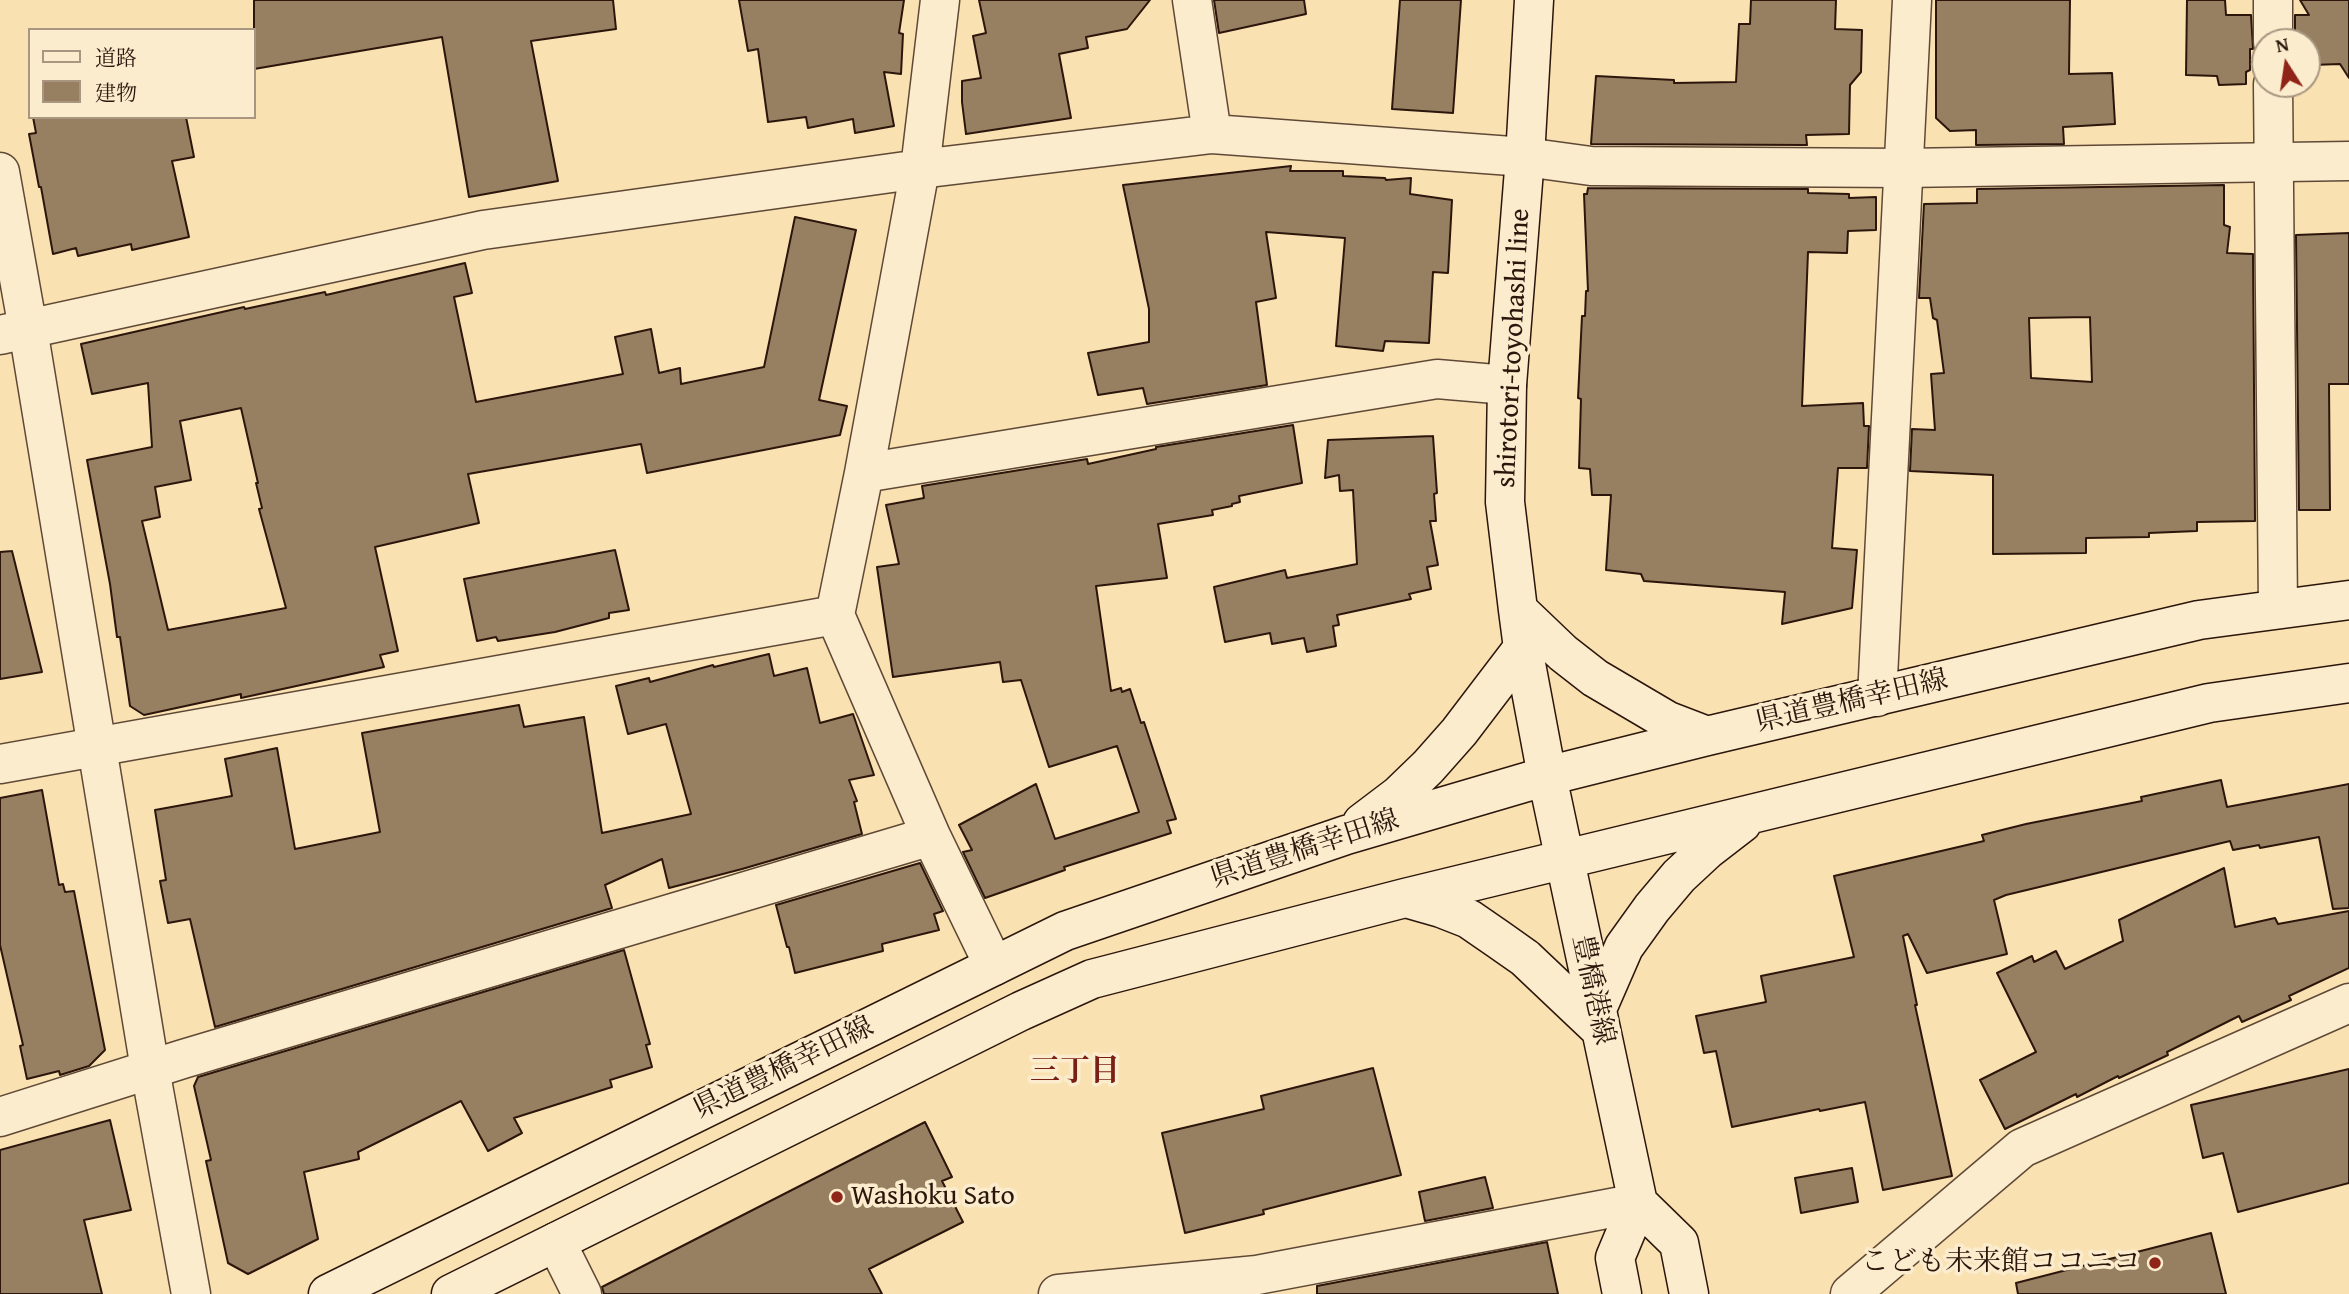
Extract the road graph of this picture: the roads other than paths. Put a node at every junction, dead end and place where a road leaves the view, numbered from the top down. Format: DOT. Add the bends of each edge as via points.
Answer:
graph roads {
  1 [pos="940,0"];
  2 [pos="1192,0"];
  3 [pos="1534,0"];
  4 [pos="1912,0"];
  5 [pos="2273,0"];
  6 [pos="2273,28"];
  7 [pos="2273,98"];
  8 [pos="1212,134"];
  9 [pos="1525,157"];
  10 [pos="2349,161"];
  11 [pos="2274,162"];
  12 [pos="1904,168"];
  13 [pos="920,169"];
  14 [pos="0,172"];
  15 [pos="14,332"];
  16 [pos="1507,385"];
  17 [pos="864,473"];
  18 [pos="2349,600"];
  19 [pos="2278,609"];
  20 [pos="1518,610"];
  21 [pos="835,615"];
  22 [pos="1523,648"];
  23 [pos="2349,683"];
  24 [pos="1877,697"];
  25 [pos="1707,736"];
  26 [pos="96,747"];
  27 [pos="0,764"];
  28 [pos="1547,776"];
  29 [pos="1759,813"];
  30 [pos="1346,835"];
  31 [pos="931,836"];
  32 [pos="1564,859"];
  33 [pos="1405,898"];
  34 [pos="994,965"];
  35 [pos="2349,1003"];
  36 [pos="1599,1020"];
  37 [pos="150,1069"];
  38 [pos="0,1117"];
  39 [pos="1638,1203"];
  40 [pos="556,1242"];
  41 [pos="1259,1284"];
  42 [pos="191,1294"];
  43 [pos="328,1294"];
  44 [pos="452,1294"];
  45 [pos="582,1294"];
  46 [pos="1058,1294"];
  47 [pos="1622,1294"];
  48 [pos="1689,1294"];
  49 [pos="1850,1294"];
  1 -- 13 [label="street"];
  2 -- 8 [label="street"];
  3 -- 9 [label="street, shirotori-toyohashi line"];
  4 -- 12 [label="street"];
  5 -- 6 [label="street"];
  7 -- 11 [label="street"];
  8 -- 9 [label="street"];
  8 -- 13 [label="street"];
  9 -- 12 [label="street" via="1591,166"];
  9 -- 16 [label="street, shirotori-toyohashi line"];
  10 -- 11 [label="street"];
  11 -- 12 [label="street"];
  11 -- 19 [label="street"];
  12 -- 24 [label="street"];
  13 -- 15 [label="street" via="483,230"];
  13 -- 17 [label="street"];
  14 -- 15 [label="street"];
  15 -- 26 [label="street"];
  16 -- 17 [label="street" via="1437,379"];
  16 -- 20 [label="street, shirotori-toyohashi line" via="1505,502"];
  17 -- 21 [label="street"];
  18 -- 19 [label="street, 県道豊橋幸田線"];
  19 -- 24 [label="street, 県道豊橋幸田線" via="2199,620"];
  20 -- 22 [label="street, shirotori-toyohashi line"];
  20 -- 25 [label="street" via="1595,678 1668,721"];
  21 -- 26 [label="street"];
  21 -- 31 [label="street"];
  22 -- 28 [label="street, shirotori-toyohashi line"];
  22 -- 30 [label="street" via="1428,767"];
  23 -- 29 [label="street, 県道豊橋幸田線" via="2209,703"];
  24 -- 25 [label="street, 県道豊橋幸田線"];
  25 -- 28 [label="street, 県道豊橋幸田線"];
  26 -- 27 [label="street"];
  26 -- 37 [label="street"];
  28 -- 30 [label="street, 県道豊橋幸田線"];
  28 -- 32 [label="street, 豊橋港線"];
  29 -- 32 [label="street, 県道豊橋幸田線"];
  29 -- 36 [label="street" via="1707,850 1652,908 1625,947"];
  30 -- 34 [label="street, 県道豊橋幸田線" via="1065,931"];
  31 -- 34 [label="street"];
  31 -- 37 [label="street"];
  32 -- 33 [label="street, 県道豊橋幸田線"];
  32 -- 36 [label="street, 豊橋港線"];
  33 -- 36 [label="street" via="1469,919 1525,958"];
  33 -- 40 [label="street, 県道豊橋幸田線" via="1092,979"];
  34 -- 43 [label="street, 県道豊橋幸田線"];
  35 -- 49 [label="street" via="2022,1148"];
  36 -- 39 [label="street, 豊橋港線"];
  37 -- 38 [label="street"];
  37 -- 42 [label="street"];
  39 -- 41 [label="street"];
  39 -- 47 [label="street" via="1615,1258"];
  39 -- 48 [label="street" via="1679,1243"];
  40 -- 44 [label="street, 県道豊橋幸田線"];
  40 -- 45 [label="street"];
  41 -- 46 [label="street"];
}
